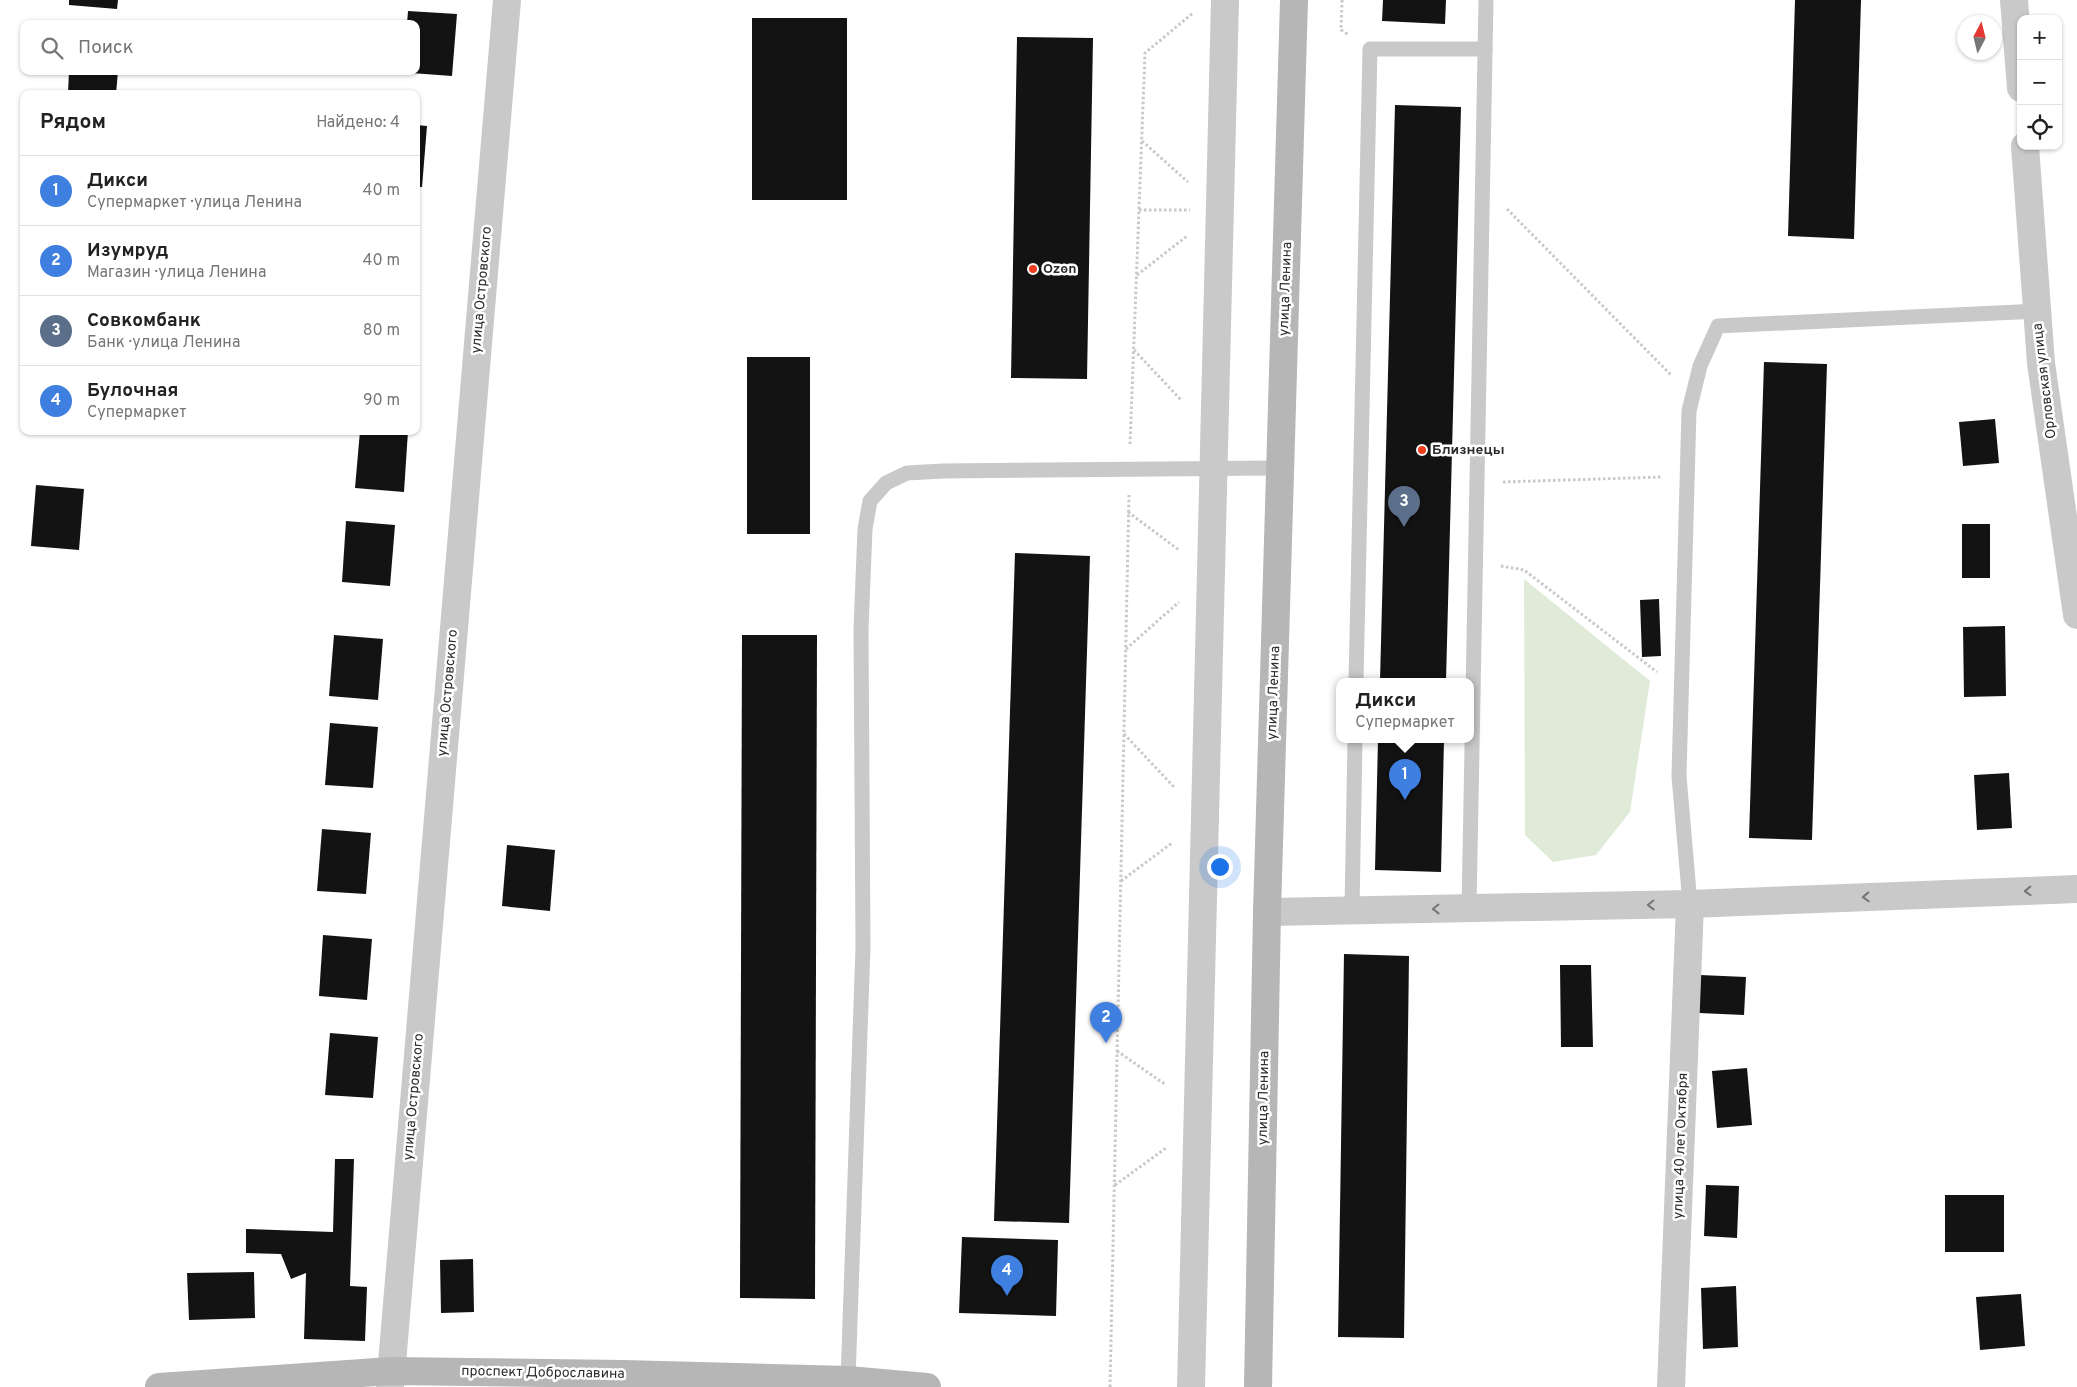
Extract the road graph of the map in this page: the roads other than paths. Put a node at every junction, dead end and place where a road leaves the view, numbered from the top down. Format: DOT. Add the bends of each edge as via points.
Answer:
graph roads {
  1 [pos="506,0"];
  2 [pos="1226,0"];
  3 [pos="1294,0"];
  4 [pos="1486,0"];
  5 [pos="2014,0"];
  6 [pos="1485,49"];
  7 [pos="2019,60"];
  8 [pos="2025,150"];
  9 [pos="2037,311"];
  10 [pos="1281,468"];
  11 [pos="1213,469"];
  12 [pos="2077,615"];
  13 [pos="1356,678"];
  14 [pos="1474,678"];
  15 [pos="1355,743"];
  16 [pos="1472,743"];
  17 [pos="2077,888"];
  18 [pos="1690,904"];
  19 [pos="1469,908"];
  20 [pos="1352,910"];
  21 [pos="1267,912"];
  22 [pos="390,1379"];
  23 [pos="624,1380"];
  24 [pos="848,1380"];
  25 [pos="159,1387"];
  26 [pos="926,1387"];
  27 [pos="1191,1387"];
  28 [pos="1258,1387"];
  29 [pos="1671,1387"];
  1 -- 22 [label="street, улица Островского"];
  2 -- 11 [label="street"];
  3 -- 10 [label="main road, улица Ленина"];
  4 -- 6 [label="lane"];
  5 -- 7 [label="street"];
  6 -- 13 [label="lane" via="1370,49"];
  6 -- 14 [label="lane"];
  8 -- 9 [label="street, Орловская улица"];
  9 -- 12 [label="street, Орловская улица" via="2041,363"];
  9 -- 18 [label="lane" via="1718,326 1700,366 1689,412 1679,776"];
  10 -- 11 [label="lane"];
  10 -- 21 [label="main road, улица Ленина"];
  11 -- 24 [label="lane" via="907,473 886,483 870,501 865,529 861,629 863,947"];
  11 -- 27 [label="street"];
  15 -- 20 [label="lane"];
  16 -- 19 [label="lane"];
  17 -- 18 [label="street, one-way"];
  18 -- 19 [label="street, one-way"];
  18 -- 29 [label="street, улица 40 лет Октября"];
  19 -- 20 [label="street, one-way"];
  20 -- 21 [label="street"];
  21 -- 28 [label="main road, улица Ленина"];
  22 -- 23 [label="main road, проспект Доброславина"];
  22 -- 25 [label="main road, проспект Доброславина"];
  23 -- 24 [label="main road, проспект Доброславина"];
  24 -- 26 [label="main road, проспект Доброславина"];
}
